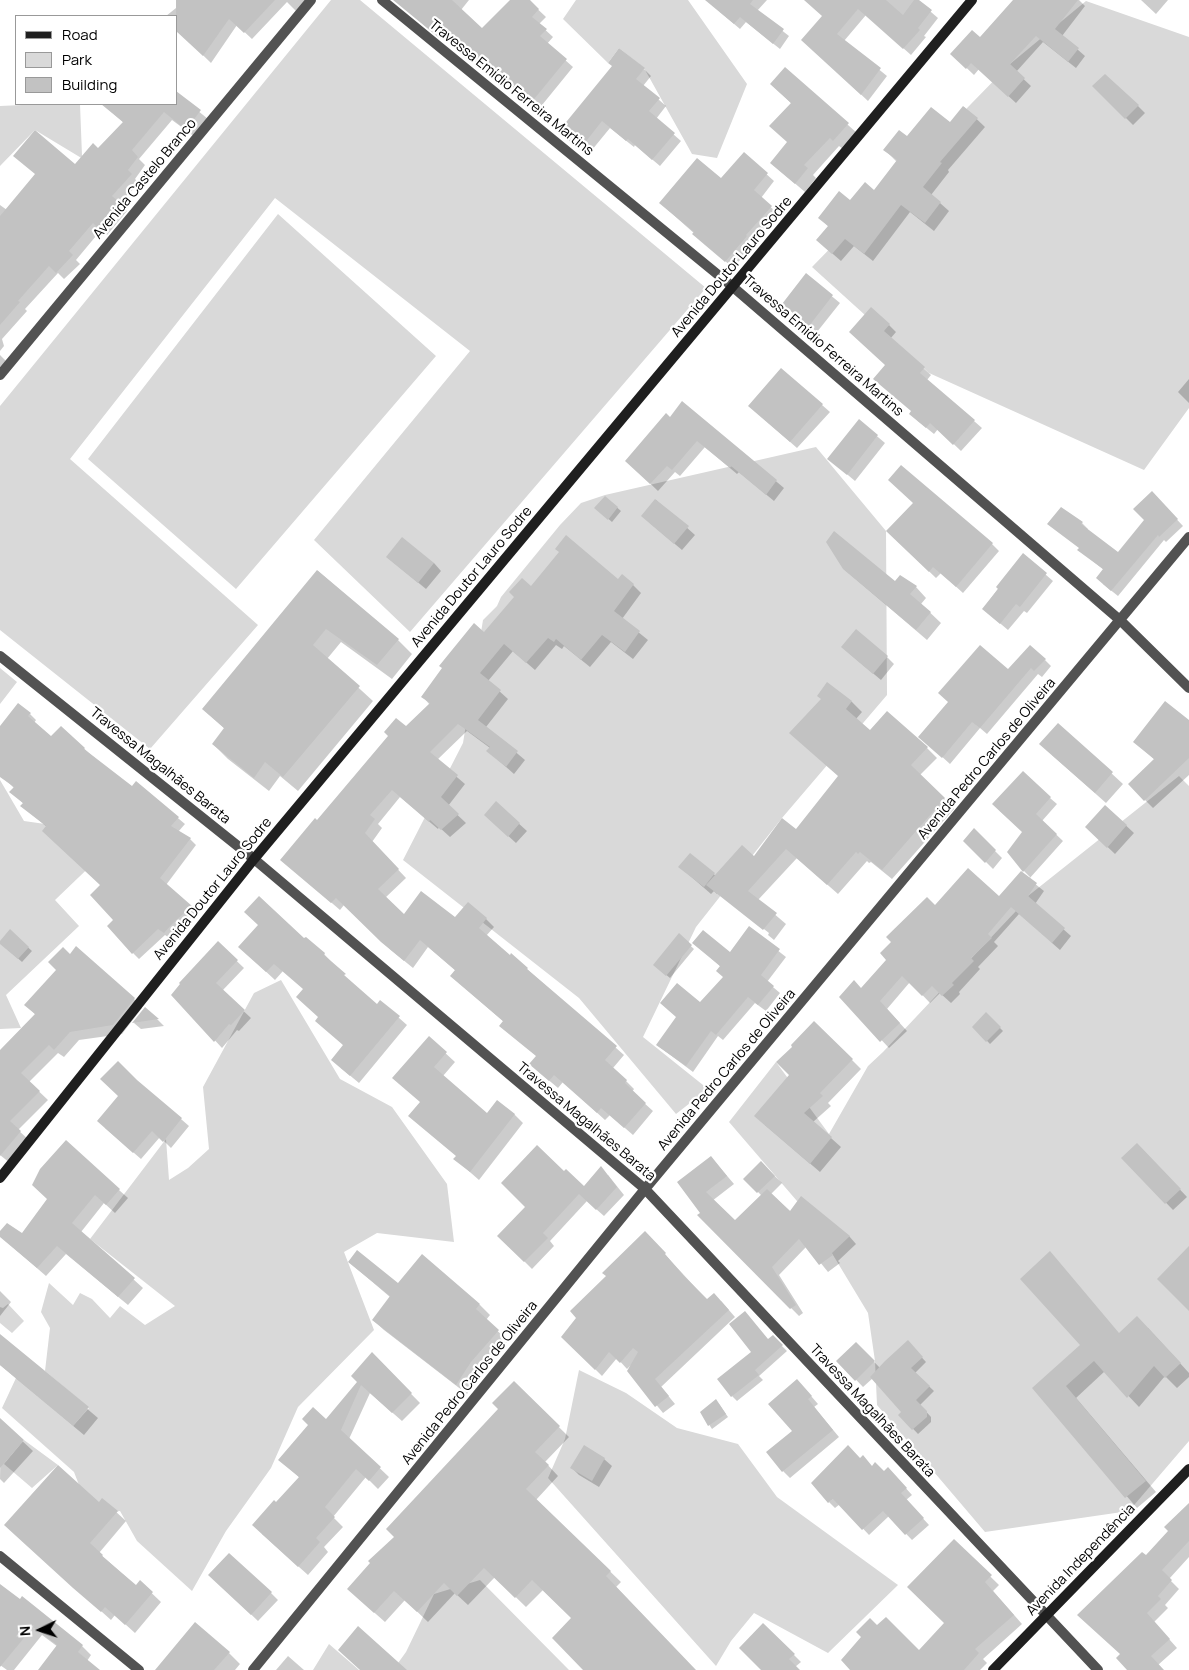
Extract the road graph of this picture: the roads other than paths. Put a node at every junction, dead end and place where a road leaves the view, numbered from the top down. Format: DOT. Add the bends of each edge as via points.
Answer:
graph roads {
  1 [pos="311,0"];
  2 [pos="382,0"];
  3 [pos="972,0"];
  4 [pos="733,287"];
  5 [pos="0,375"];
  6 [pos="1189,537"];
  7 [pos="1121,621"];
  8 [pos="0,656"];
  9 [pos="1189,688"];
  10 [pos="254,859"];
  11 [pos="0,1178"];
  12 [pos="645,1190"];
  13 [pos="1189,1469"];
  14 [pos="0,1556"];
  15 [pos="1046,1615"];
  16 [pos="139,1670"];
  17 [pos="253,1670"];
  18 [pos="993,1670"];
  19 [pos="1098,1670"];
  1 -- 5 [label="street, Avenida Castelo Branco"];
  2 -- 4 [label="street, Travessa Emídio Ferreira Martins"];
  3 -- 4 [label="street, Avenida Doutor Lauro Sodre"];
  4 -- 7 [label="street, Travessa Emídio Ferreira Martins"];
  4 -- 10 [label="street, Avenida Doutor Lauro Sodre"];
  6 -- 7 [label="street, Avenida Pedro Carlos de Oliveira"];
  7 -- 9 [label="street, Travessa Emídio Ferreira Martins"];
  7 -- 12 [label="street, Avenida Pedro Carlos de Oliveira"];
  8 -- 10 [label="street, Travessa Magalhães Barata"];
  10 -- 11 [label="street, Avenida Doutor Lauro Sodre"];
  10 -- 12 [label="street, Travessa Magalhães Barata"];
  12 -- 15 [label="street, Travessa Magalhães Barata"];
  12 -- 17 [label="street, Avenida Pedro Carlos de Oliveira"];
  13 -- 15 [label="street, Avenida Independência"];
  14 -- 16 [label="street"];
  15 -- 18 [label="street, Avenida Independência"];
  15 -- 19 [label="street, Travessa Magalhães Barata"];
}
